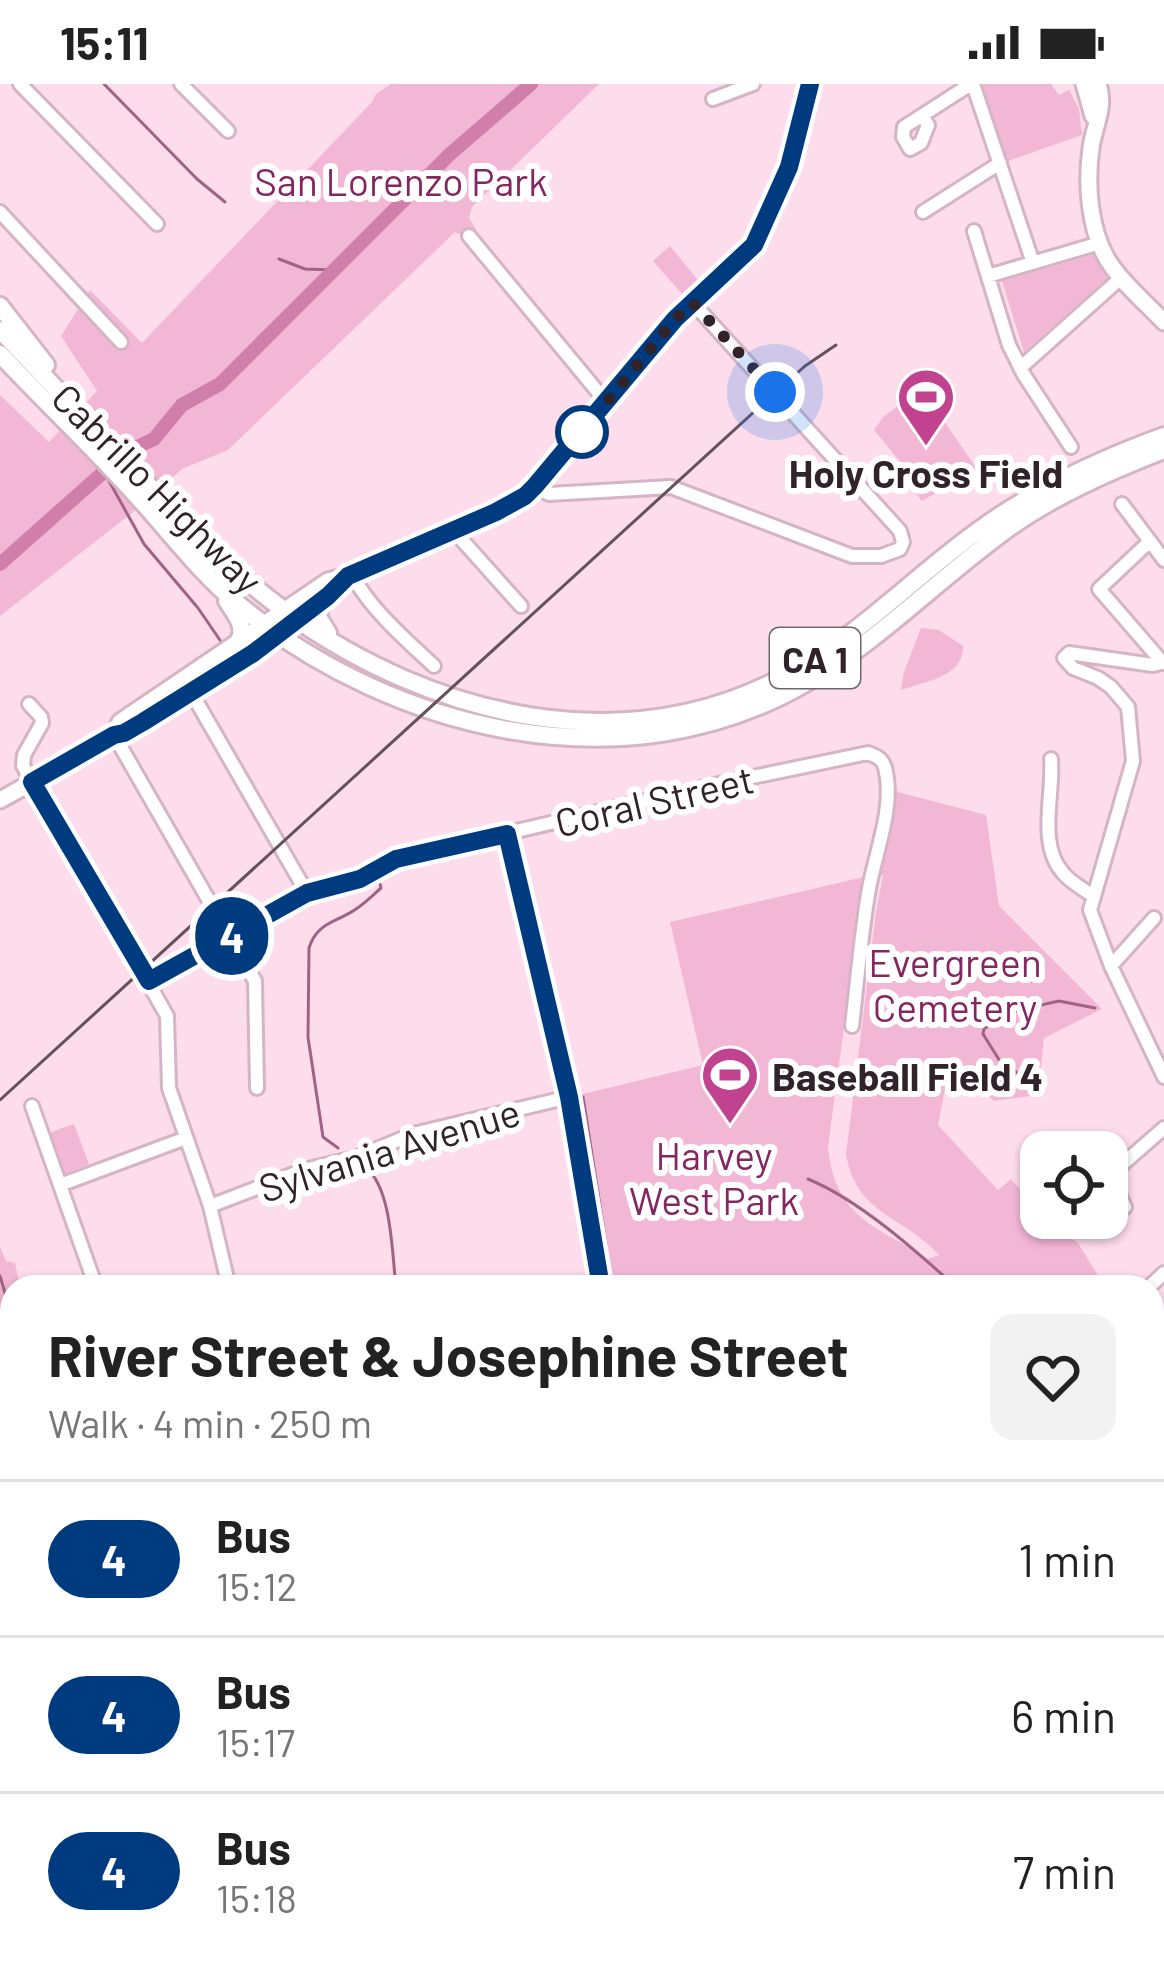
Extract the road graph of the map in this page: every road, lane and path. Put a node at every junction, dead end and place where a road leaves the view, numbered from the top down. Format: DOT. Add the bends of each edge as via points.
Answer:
graph roads {
  1 [pos="20,84"];
  2 [pos="181,84"];
  3 [pos="753,84"];
  4 [pos="810,84"];
  5 [pos="972,84"];
  6 [pos="1084,84"];
  7 [pos="1098,84"];
  8 [pos="713,99"];
  9 [pos="922,116"];
  10 [pos="1095,125"];
  11 [pos="228,131"];
  12 [pos="1000,163"];
  13 [pos="0,212"];
  14 [pos="923,212"];
  15 [pos="157,224"];
  16 [pos="974,231"];
  17 [pos="469,236"];
  18 [pos="1100,243"];
  19 [pos="1033,263"];
  20 [pos="988,276"];
  21 [pos="1122,277"];
  22 [pos="693,303"];
  23 [pos="0,306"];
  24 [pos="1164,322"];
  25 [pos="0,330"];
  26 [pos="122,342"];
  27 [pos="0,356"];
  28 [pos="1020,368"];
  29 [pos="607,403"];
  30 [pos="88,434"];
  31 [pos="1164,436"];
  32 [pos="1071,447"];
  33 [pos="1164,450"];
  34 [pos="535,486"];
  35 [pos="149,497"];
  36 [pos="1122,504"];
  37 [pos="454,530"];
  38 [pos="1149,542"];
  39 [pos="1164,560"];
  40 [pos="350,575"];
  41 [pos="217,585"];
  42 [pos="328,596"];
  43 [pos="521,607"];
  44 [pos="291,615"];
  45 [pos="271,629"];
  46 [pos="236,644"];
  47 [pos="341,646"];
  48 [pos="1164,662"];
  49 [pos="434,666"];
  50 [pos="190,692"];
  51 [pos="29,704"];
  52 [pos="114,735"];
  53 [pos="1051,759"];
  54 [pos="32,782"];
  55 [pos="0,800"];
  56 [pos="507,834"];
  57 [pos="476,841"];
  58 [pos="515,864"];
  59 [pos="307,893"];
  60 [pos="1094,897"];
  61 [pos="1154,918"];
  62 [pos="230,937"];
  63 [pos="1111,966"];
  64 [pos="149,981"];
  65 [pos="852,1026"];
  66 [pos="1164,1077"];
  67 [pos="257,1088"];
  68 [pos="569,1097"];
  69 [pos="32,1106"];
  70 [pos="1164,1128"];
  71 [pos="185,1138"];
  72 [pos="1128,1159"];
  73 [pos="60,1185"];
  74 [pos="210,1207"];
  75 [pos="92,1275"];
  76 [pos="226,1275"];
  77 [pos="600,1275"];
  1 -- 15 [label="street"];
  2 -- 11 [label="street"];
  3 -- 8 [label="street"];
  4 -- 22 [label="main road" via="789,167 754,245"];
  5 -- 9 [label="street"];
  5 -- 12 [label="street"];
  6 -- 10 [label="main road"];
  7 -- 10 [label="main road"];
  10 -- 18 [label="main road" via="1088,182"];
  12 -- 14 [label="street"];
  12 -- 19 [label="street"];
  13 -- 26 [label="street"];
  16 -- 20 [label="street"];
  17 -- 29 [label="street"];
  18 -- 19 [label="street"];
  18 -- 21 [label="main road"];
  19 -- 20 [label="street"];
  20 -- 28 [label="street"];
  21 -- 24 [label="main road"];
  21 -- 28 [label="street"];
  22 -- 29 [label="main road"];
  22 -- 34 [label="street" via="900,531 900,549 852,556 671,487 549,494"];
  23 -- 30 [label="highway"];
  25 -- 30 [label="highway, Cabrillo Highway / CA 1"];
  27 -- 30 [label="highway, Cabrillo Highway / CA 1"];
  28 -- 32 [label="street"];
  29 -- 34 [label="main road"];
  30 -- 35 [label="highway, Cabrillo Highway / CA 1"];
  31 -- 47 [label="highway, Cabrillo Highway / CA 1" via="1035,493 808,663 701,710 619,723 536,719 417,683"];
  33 -- 45 [label="highway, Cabrillo Highway / CA 1" via="1036,510 805,684 681,731 580,739 480,724 384,692"];
  34 -- 37 [label="main road"];
  35 -- 41 [label="highway, Cabrillo Highway / CA 1" via="186,556"];
  35 -- 44 [label="highway, Cabrillo Highway / CA 1"];
  36 -- 38 [label="street"];
  37 -- 40 [label="main road"];
  37 -- 43 [label="street"];
  38 -- 39 [label="street"];
  38 -- 48 [label="street" via="1099,589"];
  40 -- 42 [label="main road"];
  40 -- 44 [label="main road" via="328,581"];
  40 -- 49 [label="street"];
  41 -- 45 [label="highway, Cabrillo Highway / CA 1"];
  41 -- 46 [label="highway" via="242,626"];
  42 -- 44 [label="main road"];
  42 -- 47 [label="highway" via="318,620"];
  44 -- 45 [label="main road"];
  44 -- 47 [label="highway, Cabrillo Highway / CA 1"];
  45 -- 46 [label="main road"];
  45 -- 50 [label="main road" via="252,654"];
  46 -- 52 [label="main road" via="120,722"];
  48 -- 60 [label="street" via="1064,658 1111,687 1131,719 1133,761"];
  50 -- 52 [label="main road"];
  50 -- 59 [label="street"];
  51 -- 54 [label="street" via="42,721 22,759"];
  52 -- 54 [label="main road"];
  52 -- 62 [label="street"];
  53 -- 60 [label="street" via="1053,859"];
  54 -- 55 [label="main road"];
  54 -- 64 [label="street"];
  56 -- 57 [label="street, Coral Street"];
  56 -- 58 [label="street"];
  56 -- 65 [label="street, Coral Street" via="861,753 880,758 885,812"];
  57 -- 58 [label="street" via="501,846"];
  57 -- 59 [label="street, Coral Street" via="396,859"];
  58 -- 68 [label="street"];
  59 -- 62 [label="street, Coral Street"];
  60 -- 63 [label="street" via="1092,923"];
  61 -- 63 [label="street"];
  62 -- 64 [label="street, Coral Street"];
  62 -- 67 [label="street" via="255,981"];
  63 -- 66 [label="street"];
  64 -- 71 [label="street" via="167,1016 169,1088"];
  68 -- 74 [label="street, Sylvania Avenue" via="413,1134"];
  68 -- 77 [label="street"];
  69 -- 73 [label="street"];
  70 -- 72 [label="street"];
  71 -- 73 [label="street"];
  71 -- 74 [label="street"];
  73 -- 75 [label="street"];
  74 -- 76 [label="street"];
}
